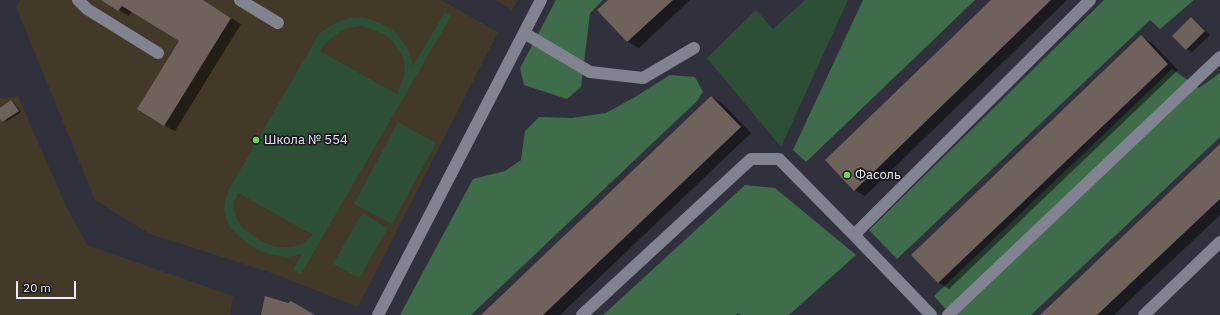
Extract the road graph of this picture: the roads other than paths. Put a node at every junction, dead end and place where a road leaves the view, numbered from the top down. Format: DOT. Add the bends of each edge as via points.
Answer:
graph roads {
  1 [pos="78,0"];
  2 [pos="240,0"];
  3 [pos="541,0"];
  4 [pos="1090,0"];
  5 [pos="278,23"];
  6 [pos="524,33"];
  7 [pos="694,48"];
  8 [pos="158,53"];
  9 [pos="1220,57"];
  10 [pos="854,235"];
  11 [pos="1220,242"];
  12 [pos="378,315"];
  13 [pos="582,315"];
  14 [pos="931,315"];
  15 [pos="948,315"];
  16 [pos="1144,315"];
  1 -- 8 [label="lane" via="87,9"];
  2 -- 5 [label="lane"];
  3 -- 6 [label="lane"];
  4 -- 10 [label="lane"];
  6 -- 7 [label="lane" via="590,72 642,78"];
  6 -- 12 [label="lane"];
  9 -- 15 [label="lane"];
  10 -- 13 [label="lane" via="778,159 751,159"];
  10 -- 14 [label="lane"];
  11 -- 16 [label="lane"];
}
